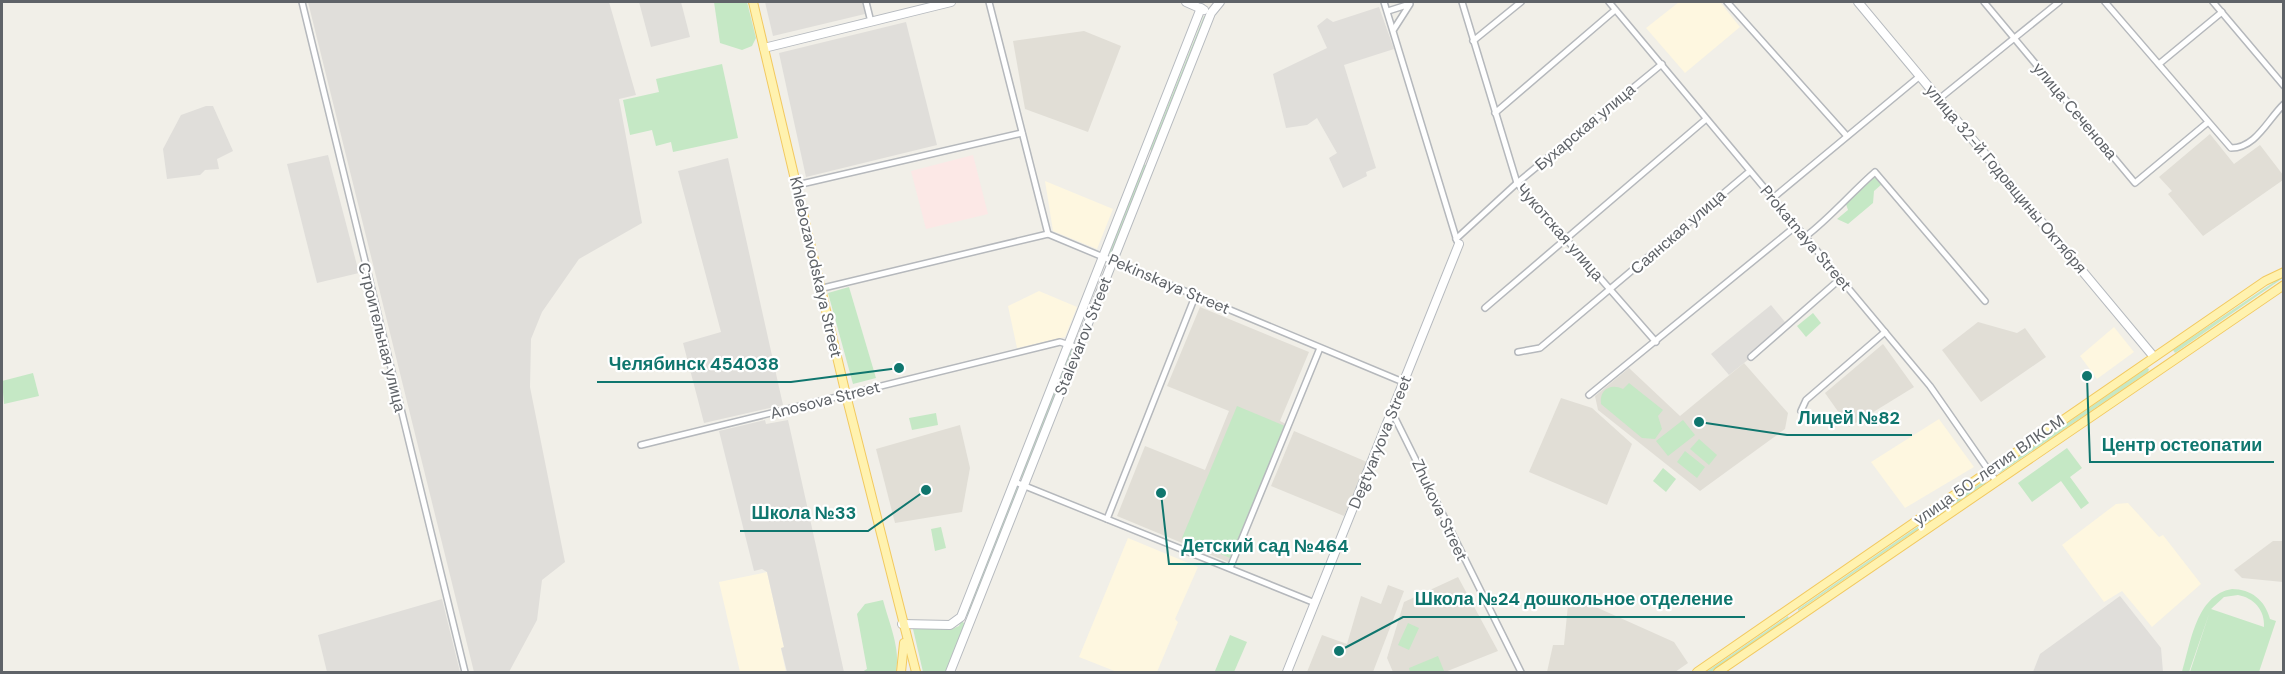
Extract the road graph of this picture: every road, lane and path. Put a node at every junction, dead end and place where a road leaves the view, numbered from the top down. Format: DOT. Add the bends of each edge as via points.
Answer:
graph roads {
  1 [pos="302,2"];
  2 [pos="753,2"];
  3 [pos="866,2"];
  4 [pos="951,2"];
  5 [pos="989,2"];
  6 [pos="1186,2"];
  7 [pos="1220,2"];
  8 [pos="1384,2"];
  9 [pos="1462,2"];
  10 [pos="1521,2"];
  11 [pos="1609,2"];
  12 [pos="1727,2"];
  13 [pos="1858,2"];
  14 [pos="1984,2"];
  15 [pos="2059,2"];
  16 [pos="2105,2"];
  17 [pos="2213,2"];
  18 [pos="1411,3"];
  19 [pos="1201,8"];
  20 [pos="1615,9"];
  21 [pos="1388,10"];
  22 [pos="2222,12"];
  23 [pos="1211,13"];
  24 [pos="871,22"];
  25 [pos="1394,29"];
  26 [pos="2015,39"];
  27 [pos="1473,41"];
  28 [pos="764,48"];
  29 [pos="1662,64"];
  30 [pos="2159,64"];
  31 [pos="1920,76"];
  32 [pos="2283,86"];
  33 [pos="1939,99"];
  34 [pos="2283,104"];
  35 [pos="1495,113"];
  36 [pos="1706,120"];
  37 [pos="2206,123"];
  38 [pos="1022,133"];
  39 [pos="1846,135"];
  40 [pos="1143,156"];
  41 [pos="1153,160"];
  42 [pos="1750,171"];
  43 [pos="1517,183"];
  44 [pos="797,186"];
  45 [pos="1773,198"];
  46 [pos="1796,226"];
  47 [pos="1048,234"];
  48 [pos="1804,237"];
  49 [pos="1564,239"];
  50 [pos="1457,242"];
  51 [pos="1104,256"];
  52 [pos="1113,260"];
  53 [pos="2281,272"];
  54 [pos="1840,279"];
  55 [pos="2283,285"];
  56 [pos="823,288"];
  57 [pos="1610,290"];
  58 [pos="1196,294"];
  59 [pos="1985,301"];
  60 [pos="1485,308"];
  61 [pos="1885,332"];
  62 [pos="1656,342"];
  63 [pos="1070,344"];
  64 [pos="1079,348"];
  65 [pos="1320,348"];
  66 [pos="1518,352"];
  67 [pos="1751,357"];
  68 [pos="2154,357"];
  69 [pos="2162,368"];
  70 [pos="1403,382"];
  71 [pos="846,395"];
  72 [pos="1589,395"];
  73 [pos="1801,411"];
  74 [pos="1392,412"];
  75 [pos="641,445"];
  76 [pos="1988,470"];
  77 [pos="1996,481"];
  78 [pos="1015,482"];
  79 [pos="1024,486"];
  80 [pos="1107,519"];
  81 [pos="1230,568"];
  82 [pos="1315,603"];
  83 [pos="961,617"];
  84 [pos="969,624"];
  85 [pos="903,627"];
  86 [pos="465,672"];
  87 [pos="901,672"];
  88 [pos="916,672"];
  89 [pos="950,672"];
  90 [pos="1287,672"];
  91 [pos="1521,672"];
  92 [pos="1696,672"];
  93 [pos="1718,672"];
  1 -- 86 [label="street, Строительная улица"];
  2 -- 28 [label="main road, Khlebozavodskaya Street"];
  3 -- 24 [label="street"];
  4 -- 24 [label="street"];
  5 -- 38 [label="street"];
  6 -- 19 [label="street"];
  7 -- 23 [label="street, Stalevarov Street"];
  8 -- 21 [label="street"];
  9 -- 27 [label="street, Чукотская улица"];
  10 -- 27 [label="street"];
  11 -- 20 [label="street, Prokatnaya Street"];
  12 -- 39 [label="street"];
  13 -- 31 [label="street, улица 32-й Годовщины Октября"];
  14 -- 26 [label="street, улица Сеченова"];
  15 -- 26 [label="street"];
  16 -- 30 [label="street"];
  17 -- 22 [label="street"];
  18 -- 21 [label="street"];
  18 -- 25 [label="street"];
  19 -- 23 [label="street"];
  19 -- 40 [label="street, Stalevarov Street"];
  20 -- 29 [label="street, Prokatnaya Street"];
  20 -- 35 [label="street"];
  21 -- 25 [label="street"];
  22 -- 30 [label="street"];
  22 -- 32 [label="street"];
  23 -- 41 [label="street, Stalevarov Street"];
  24 -- 28 [label="street"];
  25 -- 50 [label="street"];
  26 -- 33 [label="street"];
  26 -- 37 [label="street, улица Сеченова" via="2135,183"];
  27 -- 35 [label="street, Чукотская улица"];
  28 -- 44 [label="main road, Khlebozavodskaya Street"];
  29 -- 36 [label="street, Prokatnaya Street"];
  29 -- 43 [label="street, Бухарская улица"];
  30 -- 37 [label="street"];
  31 -- 33 [label="street, улица 32-й Годовщины Октября"];
  31 -- 39 [label="street"];
  33 -- 68 [label="street, улица 32-й Годовщины Октября"];
  34 -- 37 [label="street" via="2257,135 2238,148 2230,148"];
  35 -- 43 [label="street, Чукотская улица"];
  36 -- 42 [label="street, Prokatnaya Street"];
  36 -- 49 [label="street"];
  38 -- 44 [label="street"];
  38 -- 47 [label="street"];
  39 -- 45 [label="street"];
  40 -- 41 [label="street"];
  40 -- 51 [label="street, Stalevarov Street"];
  41 -- 52 [label="street, Stalevarov Street"];
  42 -- 45 [label="street, Prokatnaya Street"];
  42 -- 57 [label="street, Саянская улица"];
  43 -- 49 [label="street, Чукотская улица"];
  43 -- 50 [label="street, Бухарская улица"];
  44 -- 56 [label="main road, Khlebozavodskaya Street"];
  45 -- 46 [label="street, Prokatnaya Street"];
  46 -- 48 [label="street, Prokatnaya Street"];
  46 -- 62 [label="street"];
  47 -- 51 [label="street, Pekinskaya Street"];
  47 -- 56 [label="street"];
  48 -- 54 [label="street, Prokatnaya Street"];
  48 -- 59 [label="street" via="1875,172"];
  49 -- 57 [label="street, Чукотская улица"];
  49 -- 60 [label="street"];
  50 -- 70 [label="street, Degtyaryova Street"];
  51 -- 52 [label="street, Pekinskaya Street"];
  51 -- 63 [label="street, Stalevarov Street"];
  52 -- 58 [label="street, Pekinskaya Street"];
  52 -- 64 [label="street, Stalevarov Street"];
  53 -- 68 [label="main road, улица 50-летия ВЛКСМ"];
  54 -- 61 [label="street, Prokatnaya Street"];
  54 -- 67 [label="street"];
  55 -- 69 [label="main road, улица 50-летия ВЛКСМ"];
  56 -- 71 [label="main road, Khlebozavodskaya Street"];
  57 -- 62 [label="street, Чукотская улица"];
  57 -- 66 [label="street, Саянская улица" via="1540,348"];
  58 -- 65 [label="street, Pekinskaya Street"];
  58 -- 80 [label="street"];
  61 -- 73 [label="street" via="1806,400"];
  61 -- 76 [label="street, Prokatnaya Street" via="1930,386"];
  62 -- 72 [label="street"];
  63 -- 64 [label="street, Anosova Street"];
  63 -- 71 [label="street, Anosova Street" via="1060,342"];
  63 -- 78 [label="street, Stalevarov Street"];
  64 -- 79 [label="street, Stalevarov Street"];
  65 -- 70 [label="street, Pekinskaya Street"];
  65 -- 81 [label="street"];
  68 -- 69 [label="main road"];
  68 -- 76 [label="main road, улица 50-летия ВЛКСМ"];
  69 -- 77 [label="main road, улица 50-летия ВЛКСМ"];
  70 -- 74 [label="street, Degtyaryova Street"];
  71 -- 75 [label="street, Anosova Street"];
  71 -- 85 [label="main road, Khlebozavodskaya Street"];
  74 -- 82 [label="street, Degtyaryova Street"];
  74 -- 91 [label="street, Zhukova Street"];
  76 -- 77 [label="street, Prokatnaya Street"];
  76 -- 92 [label="main road, улица 50-летия ВЛКСМ"];
  77 -- 93 [label="main road, улица 50-летия ВЛКСМ"];
  78 -- 79 [label="street"];
  78 -- 83 [label="street, Stalevarov Street"];
  79 -- 80 [label="street"];
  79 -- 84 [label="street, Stalevarov Street"];
  80 -- 81 [label="street"];
  81 -- 82 [label="street"];
  82 -- 90 [label="street, Degtyaryova Street"];
  83 -- 84 [label="street"];
  83 -- 85 [label="street" via="952,624"];
  84 -- 89 [label="street, Stalevarov Street"];
  85 -- 87 [label="main road"];
  85 -- 88 [label="main road, Khlebozavodskaya Street"];
}
